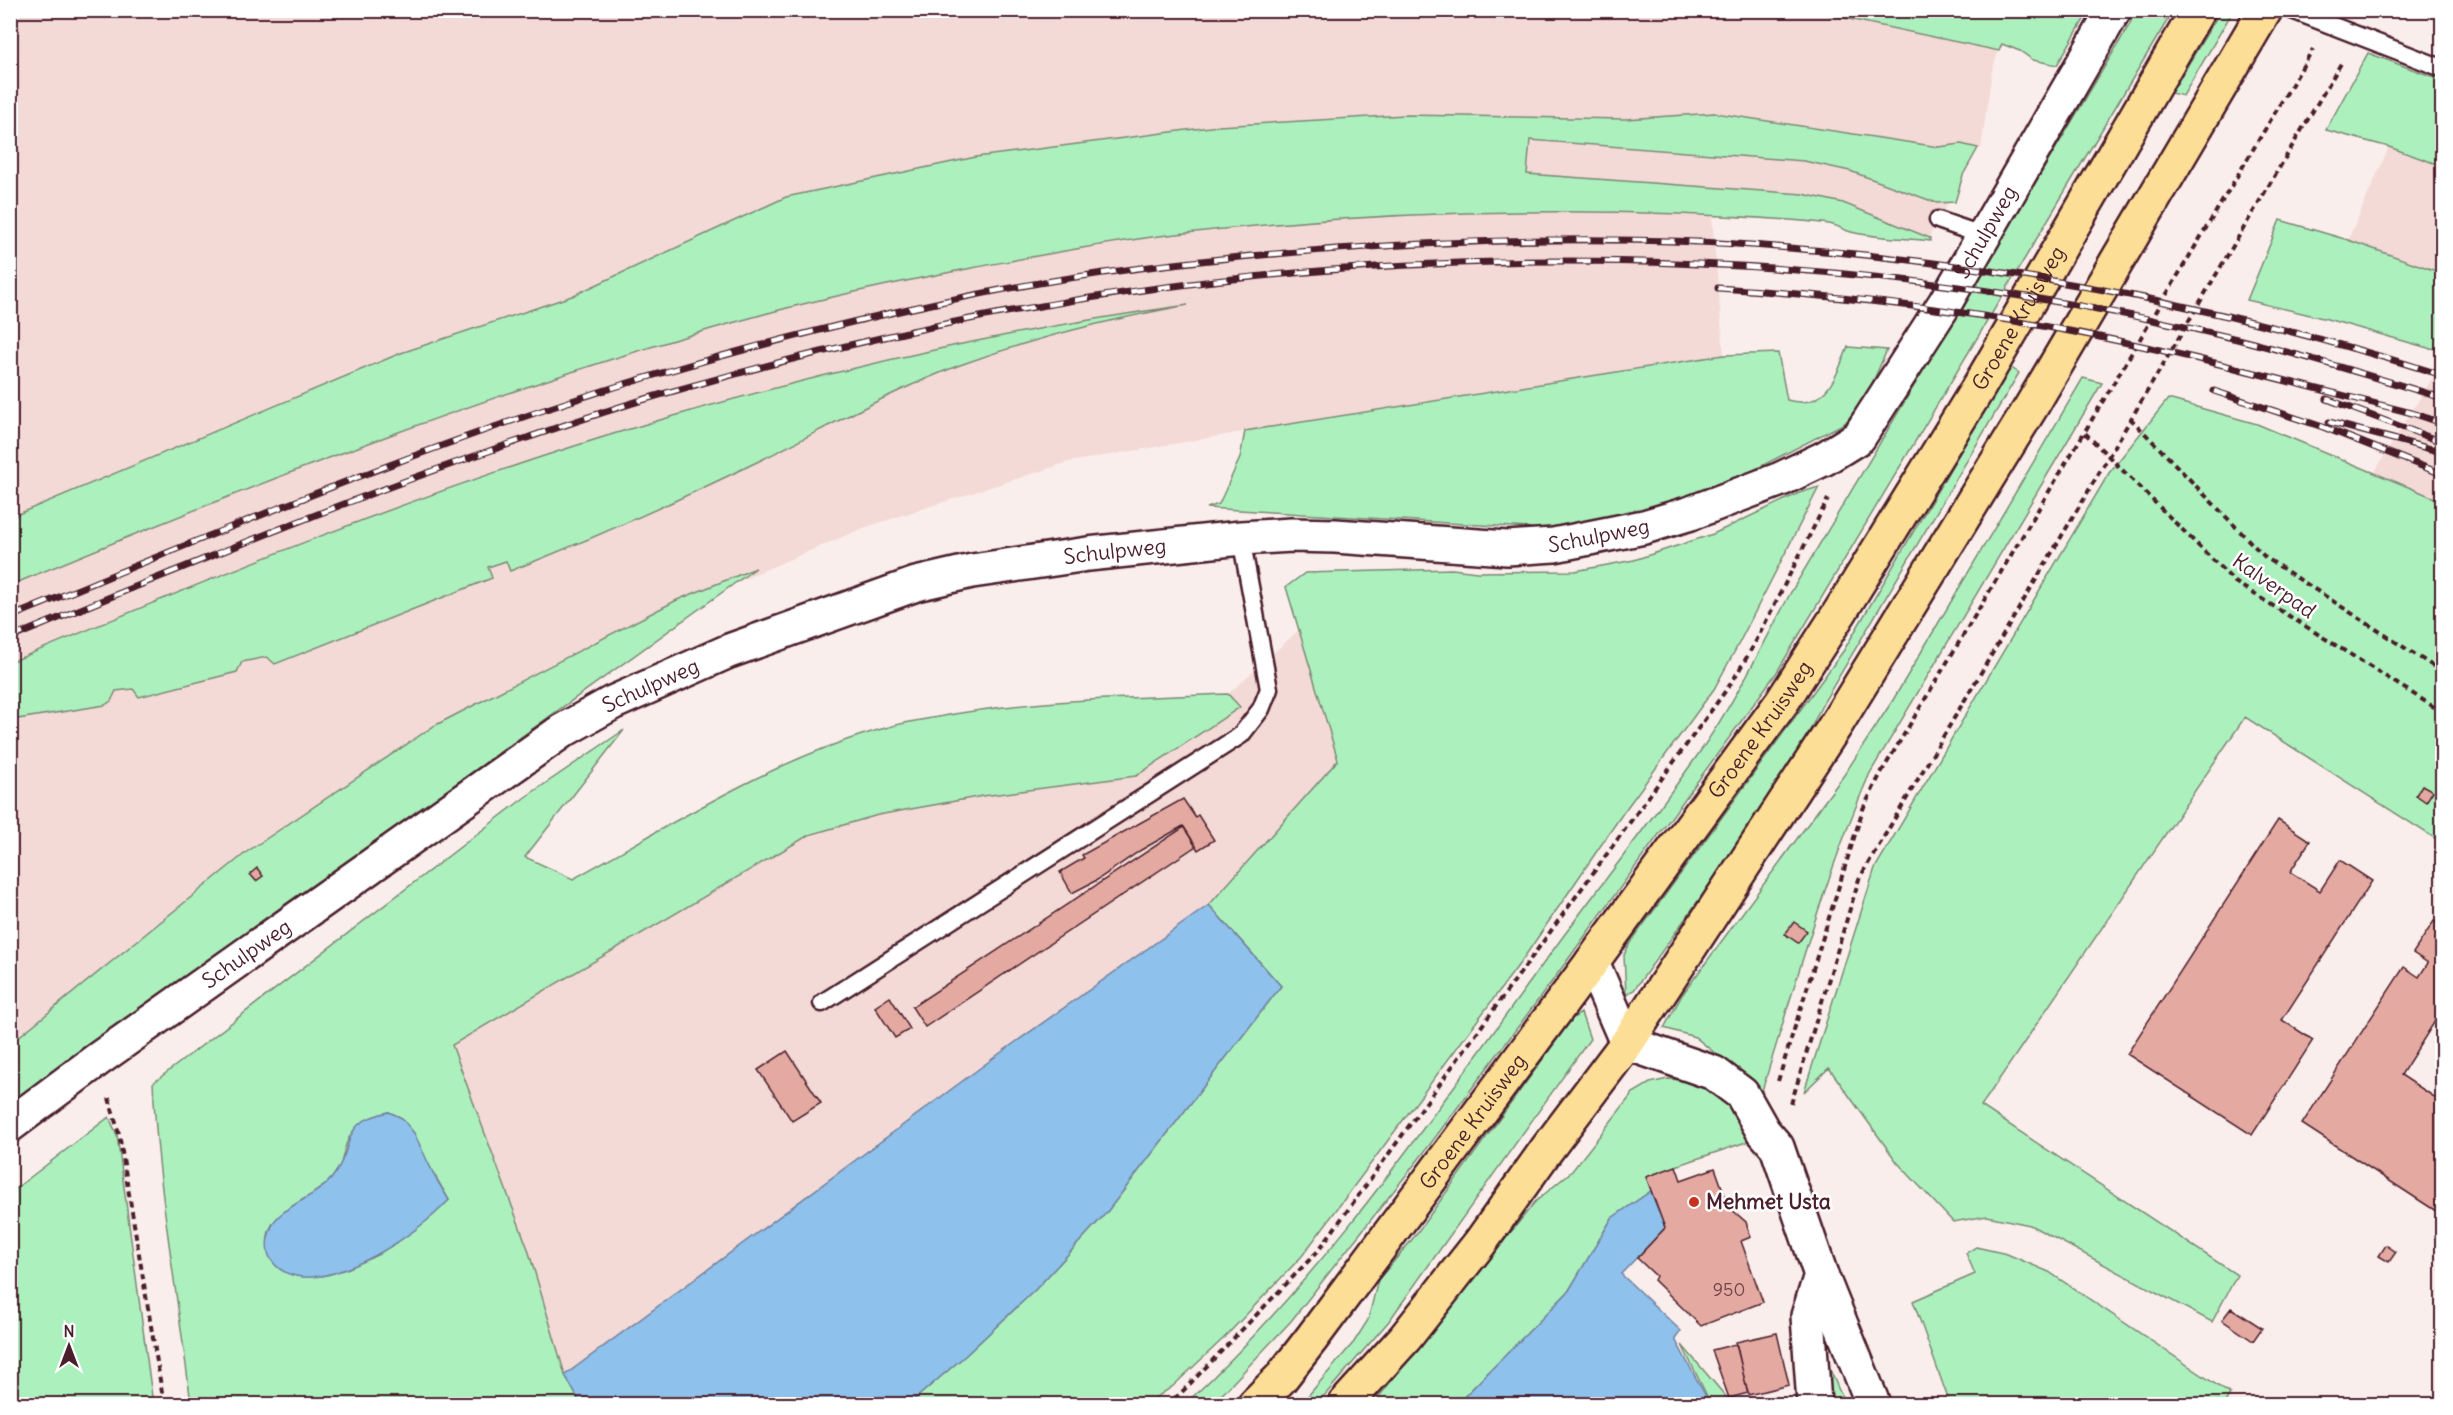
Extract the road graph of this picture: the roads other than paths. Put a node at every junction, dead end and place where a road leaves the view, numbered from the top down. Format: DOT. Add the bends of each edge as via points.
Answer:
graph roads {
  1 [pos="2114,10"];
  2 [pos="2198,10"];
  3 [pos="2265,10"];
  4 [pos="2292,10"];
  5 [pos="2442,68"];
  6 [pos="1938,220"];
  7 [pos="1984,236"];
  8 [pos="1241,538"];
  9 [pos="1592,962"];
  10 [pos="822,1003"];
  11 [pos="1627,1043"];
  12 [pos="10,1125"];
  13 [pos="1821,1275"];
  14 [pos="1255,1404"];
  15 [pos="1345,1404"];
  16 [pos="1814,1404"];
  17 [pos="1873,1404"];
  1 -- 7 [label="street, Schulpweg"];
  2 -- 9 [label="main road, Groene Kruisweg" via="1980,385 1840,612 1782,702"];
  3 -- 11 [label="main road" via="2031,407 1829,736"];
  4 -- 5 [label="lane"];
  6 -- 7 [label="lane"];
  7 -- 8 [label="street, Schulpweg" via="1859,437 1781,479 1644,527 1554,545 1507,548 1335,536"];
  8 -- 10 [label="lane" via="1269,689 1261,709 1241,735"];
  8 -- 12 [label="street, Schulpweg" via="1021,562 916,584 663,678 562,731"];
  9 -- 11 [label="street"];
  9 -- 14 [label="main road, Groene Kruisweg" via="1312,1338"];
  11 -- 13 [label="street" via="1714,1073 1742,1094 1770,1139"];
  11 -- 15 [label="main road" via="1480,1243 1405,1338"];
  13 -- 16 [label="street" via="1808,1316"];
  13 -- 17 [label="street"];
}
